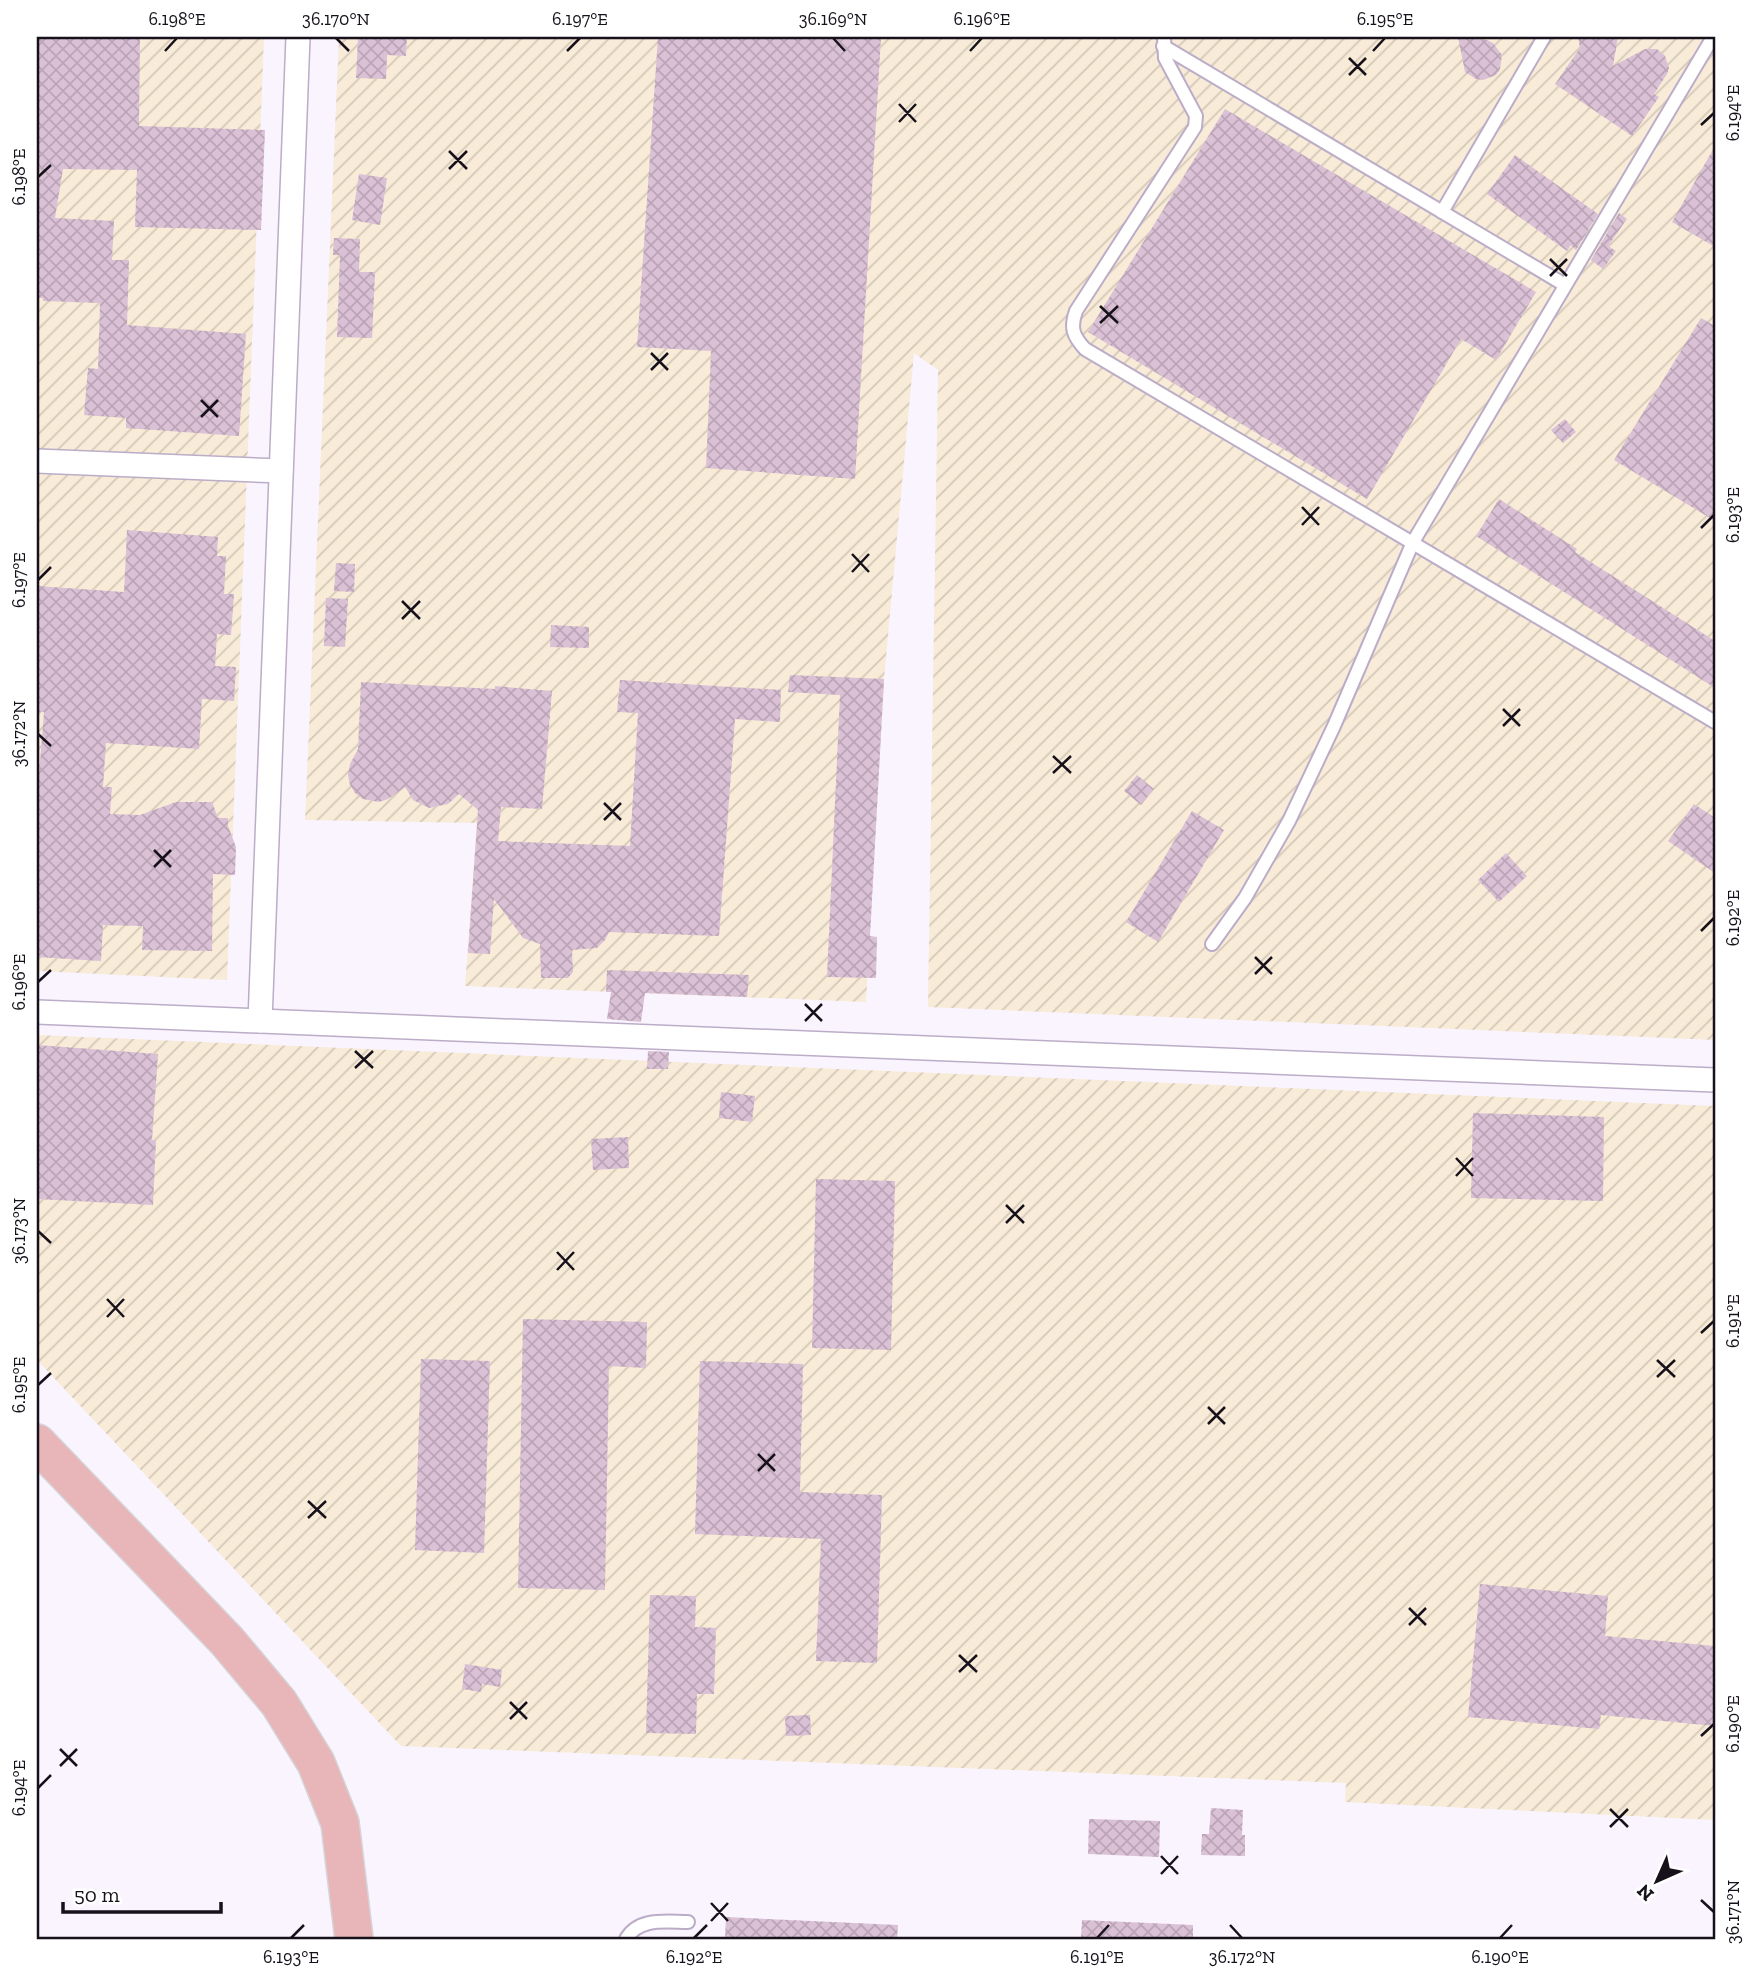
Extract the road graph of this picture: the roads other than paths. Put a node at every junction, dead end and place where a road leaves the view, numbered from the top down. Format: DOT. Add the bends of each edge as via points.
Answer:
graph roads {
  1 [pos="298,37"];
  2 [pos="1544,37"];
  3 [pos="1713,37"];
  4 [pos="1164,42"];
  5 [pos="1702,55"];
  6 [pos="1715,63"];
  7 [pos="1442,212"];
  8 [pos="1565,285"];
  9 [pos="37,461"];
  10 [pos="281,471"];
  11 [pos="1413,542"];
  12 [pos="1715,722"];
  13 [pos="1212,944"];
  14 [pos="37,1012"];
  15 [pos="260,1021"];
  16 [pos="1715,1080"];
  17 [pos="37,1443"];
  18 [pos="688,1922"];
  19 [pos="354,1939"];
  20 [pos="626,1939"];
  1 -- 10 [label="street"];
  2 -- 7 [label="lane"];
  3 -- 5 [label="lane"];
  4 -- 7 [label="lane"];
  4 -- 11 [label="lane" via="1164,58 1196,116 1195,127 1076,312 1071,325 1075,338 1086,349"];
  5 -- 6 [label="lane"];
  5 -- 8 [label="lane"];
  7 -- 8 [label="lane"];
  8 -- 11 [label="lane"];
  9 -- 10 [label="street"];
  10 -- 15 [label="street"];
  11 -- 12 [label="lane"];
  11 -- 13 [label="lane" via="1289,821 1245,898"];
  14 -- 15 [label="street"];
  15 -- 16 [label="street"];
  17 -- 19 [label="main road" via="279,1703 316,1763 340,1823"];
  18 -- 20 [label="lane" via="648,1922"];
}
